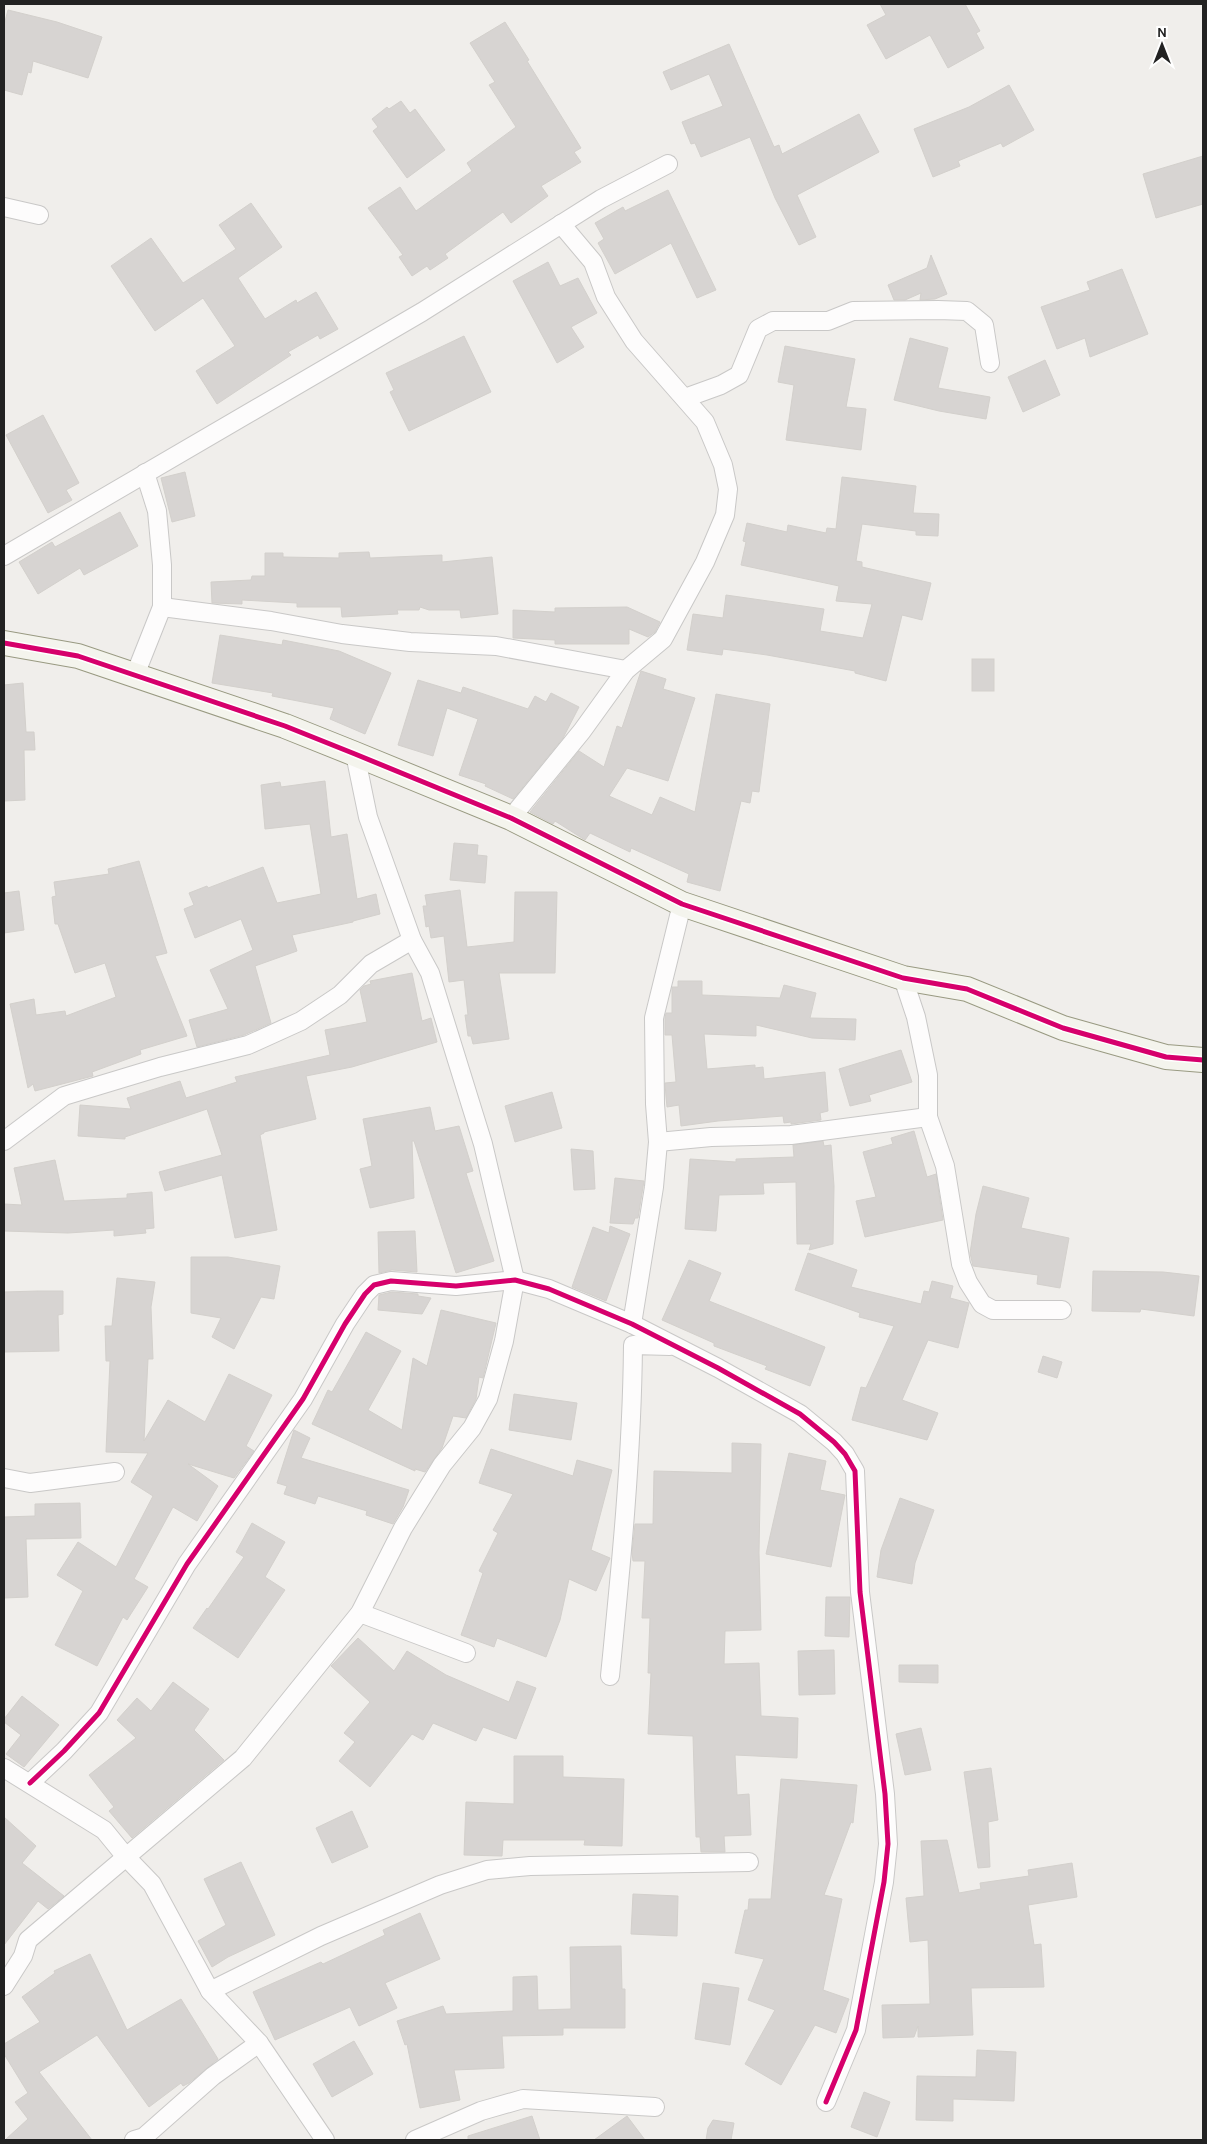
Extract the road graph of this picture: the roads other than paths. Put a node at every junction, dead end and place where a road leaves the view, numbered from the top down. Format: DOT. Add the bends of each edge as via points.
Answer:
graph roads {
  1 [pos="668,164"];
  2 [pos="4,207"];
  3 [pos="39,215"];
  4 [pos="561,224"];
  5 [pos="990,363"];
  6 [pos="685,398"];
  7 [pos="145,473"];
  8 [pos="4,556"];
  9 [pos="162,607"];
  10 [pos="4,643"];
  11 [pos="626,670"];
  12 [pos="135,675"];
  13 [pos="355,754"];
  14 [pos="511,818"];
  15 [pos="682,904"];
  16 [pos="412,940"];
  17 [pos="903,978"];
  18 [pos="1203,1060"];
  19 [pos="928,1117"];
  20 [pos="4,1141"];
  21 [pos="658,1142"];
  22 [pos="515,1280"];
  23 [pos="1062,1310"];
  24 [pos="632,1324"];
  25 [pos="676,1346"];
  26 [pos="115,1472"];
  27 [pos="4,1478"];
  28 [pos="360,1613"];
  29 [pos="466,1654"];
  30 [pos="610,1676"];
  31 [pos="4,1768"];
  32 [pos="30,1783"];
  33 [pos="126,1858"];
  34 [pos="749,1862"];
  35 [pos="4,1986"];
  36 [pos="210,1991"];
  37 [pos="259,2043"];
  38 [pos="826,2102"];
  39 [pos="656,2107"];
  40 [pos="134,2140"];
  41 [pos="325,2140"];
  42 [pos="415,2140"];
  1 -- 4 [label="street"];
  2 -- 3 [label="street"];
  4 -- 6 [label="street" via="593,262 606,297 634,341"];
  4 -- 7 [label="street" via="422,312"];
  5 -- 6 [label="street" via="984,326 968,311 854,311 828,321 773,321 758,329 739,375"];
  6 -- 11 [label="street" via="705,422 723,465 728,489 725,515 705,562 663,639"];
  7 -- 8 [label="street"];
  7 -- 9 [label="street" via="157,511"];
  9 -- 11 [label="street" via="410,642 496,646"];
  9 -- 12 [label="street"];
  10 -- 12 [label="street" via="78,656"];
  11 -- 14 [label="street" via="582,731"];
  12 -- 13 [label="street" via="285,726"];
  13 -- 14 [label="street"];
  13 -- 16 [label="street" via="368,817"];
  14 -- 15 [label="street"];
  15 -- 17 [label="street"];
  15 -- 21 [label="street" via="654,1018"];
  16 -- 20 [label="street" via="371,964 340,994 301,1021 248,1045 64,1096"];
  16 -- 22 [label="street" via="430,973 483,1144"];
  17 -- 18 [label="street" via="967,989 1064,1028 1166,1057"];
  17 -- 19 [label="street" via="916,1017 928,1075"];
  19 -- 21 [label="street" via="791,1135 711,1136"];
  19 -- 23 [label="street" via="945,1166 961,1264 982,1304 993,1310"];
  21 -- 24 [label="street"];
  22 -- 24 [label="street" via="549,1290"];
  22 -- 28 [label="street" via="504,1340 488,1399 472,1428 442,1465 403,1528"];
  22 -- 32 [label="street" via="456,1286 391,1281 374,1285 365,1294 303,1399 187,1564 99,1713"];
  24 -- 25 [label="street"];
  25 -- 30 [label="street" via="633,1345 627,1512"];
  25 -- 38 [label="street" via="800,1414 834,1442 854,1471 860,1592 885,1794 888,1844 884,1882 856,2030"];
  26 -- 27 [label="street" via="30,1483"];
  28 -- 29 [label="street"];
  28 -- 33 [label="street" via="243,1758"];
  31 -- 32 [label="street"];
  32 -- 33 [label="street" via="104,1830"];
  33 -- 35 [label="street" via="28,1940 23,1956"];
  33 -- 36 [label="street" via="152,1884"];
  34 -- 36 [label="street" via="530,1866 487,1870 440,1885 321,1936"];
  36 -- 37 [label="street"];
  37 -- 40 [label="street" via="213,2076 144,2137"];
  37 -- 41 [label="street"];
  39 -- 42 [label="street" via="523,2099 481,2111"];
}
